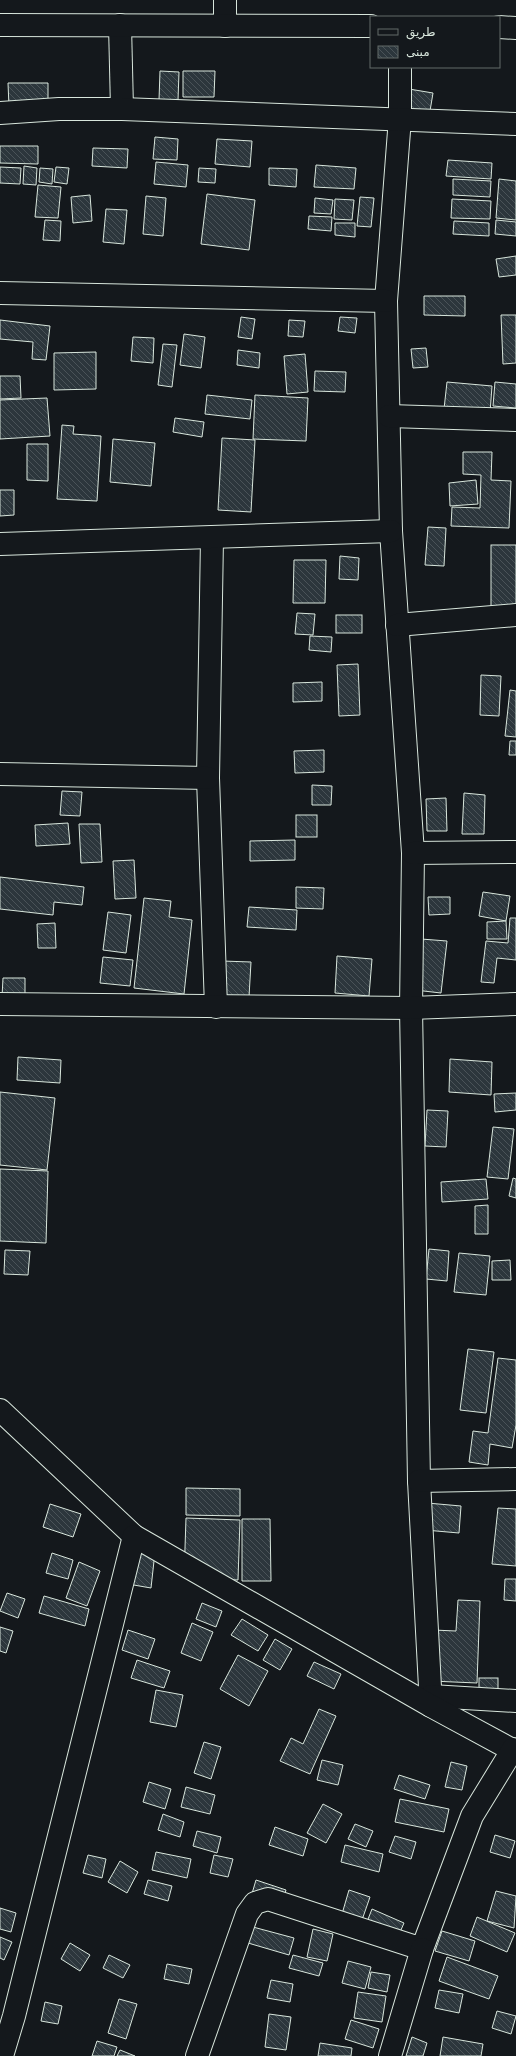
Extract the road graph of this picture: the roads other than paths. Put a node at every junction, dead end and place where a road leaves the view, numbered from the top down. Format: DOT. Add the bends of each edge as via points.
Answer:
graph roads {
  1 [pos="225,0"];
  2 [pos="0,25"];
  3 [pos="120,25"];
  4 [pos="225,26"];
  5 [pos="370,26"];
  6 [pos="500,27"];
  7 [pos="516,28"];
  8 [pos="400,68"];
  9 [pos="122,108"];
  10 [pos="0,113"];
  11 [pos="400,118"];
  12 [pos="516,124"];
  13 [pos="0,293"];
  14 [pos="386,301"];
  15 [pos="389,416"];
  16 [pos="516,420"];
  17 [pos="391,531"];
  18 [pos="212,538"];
  19 [pos="0,544"];
  20 [pos="516,615"];
  21 [pos="397,625"];
  22 [pos="0,774"];
  23 [pos="208,778"];
  24 [pos="516,852"];
  25 [pos="413,853"];
  26 [pos="0,1004"];
  27 [pos="516,1004"];
  28 [pos="216,1007"];
  29 [pos="411,1008"];
  30 [pos="0,1410"];
  31 [pos="516,1479"];
  32 [pos="419,1481"];
  33 [pos="134,1536"];
  34 [pos="431,1700"];
  35 [pos="516,1701"];
  36 [pos="514,1750"];
  37 [pos="422,1950"];
  38 [pos="2,2056"];
  39 [pos="197,2056"];
  40 [pos="390,2056"];
  1 -- 4 [label="street"];
  2 -- 3 [label="street"];
  3 -- 4 [label="street"];
  3 -- 9 [label="street"];
  4 -- 5 [label="street"];
  6 -- 7 [label="street"];
  8 -- 11 [label="street"];
  9 -- 10 [label="street"];
  9 -- 11 [label="street" via="169,112"];
  11 -- 12 [label="street"];
  11 -- 14 [label="street"];
  13 -- 14 [label="street"];
  14 -- 15 [label="street"];
  15 -- 16 [label="street"];
  15 -- 17 [label="street"];
  17 -- 18 [label="street"];
  17 -- 21 [label="street"];
  18 -- 19 [label="street"];
  18 -- 23 [label="street"];
  20 -- 21 [label="street"];
  21 -- 25 [label="street"];
  22 -- 23 [label="street"];
  23 -- 28 [label="street"];
  24 -- 25 [label="street"];
  25 -- 29 [label="street"];
  26 -- 28 [label="street"];
  27 -- 29 [label="street"];
  28 -- 29 [label="street"];
  29 -- 32 [label="street"];
  30 -- 33 [label="street"];
  31 -- 32 [label="street"];
  32 -- 34 [label="street"];
  33 -- 34 [label="street"];
  33 -- 38 [label="street" via="16,2009"];
  34 -- 35 [label="street"];
  34 -- 36 [label="street"];
  36 -- 37 [label="street" via="472,1816"];
  37 -- 39 [label="street" via="268,1899 255,1903 248,1914"];
  37 -- 40 [label="street"];
}
